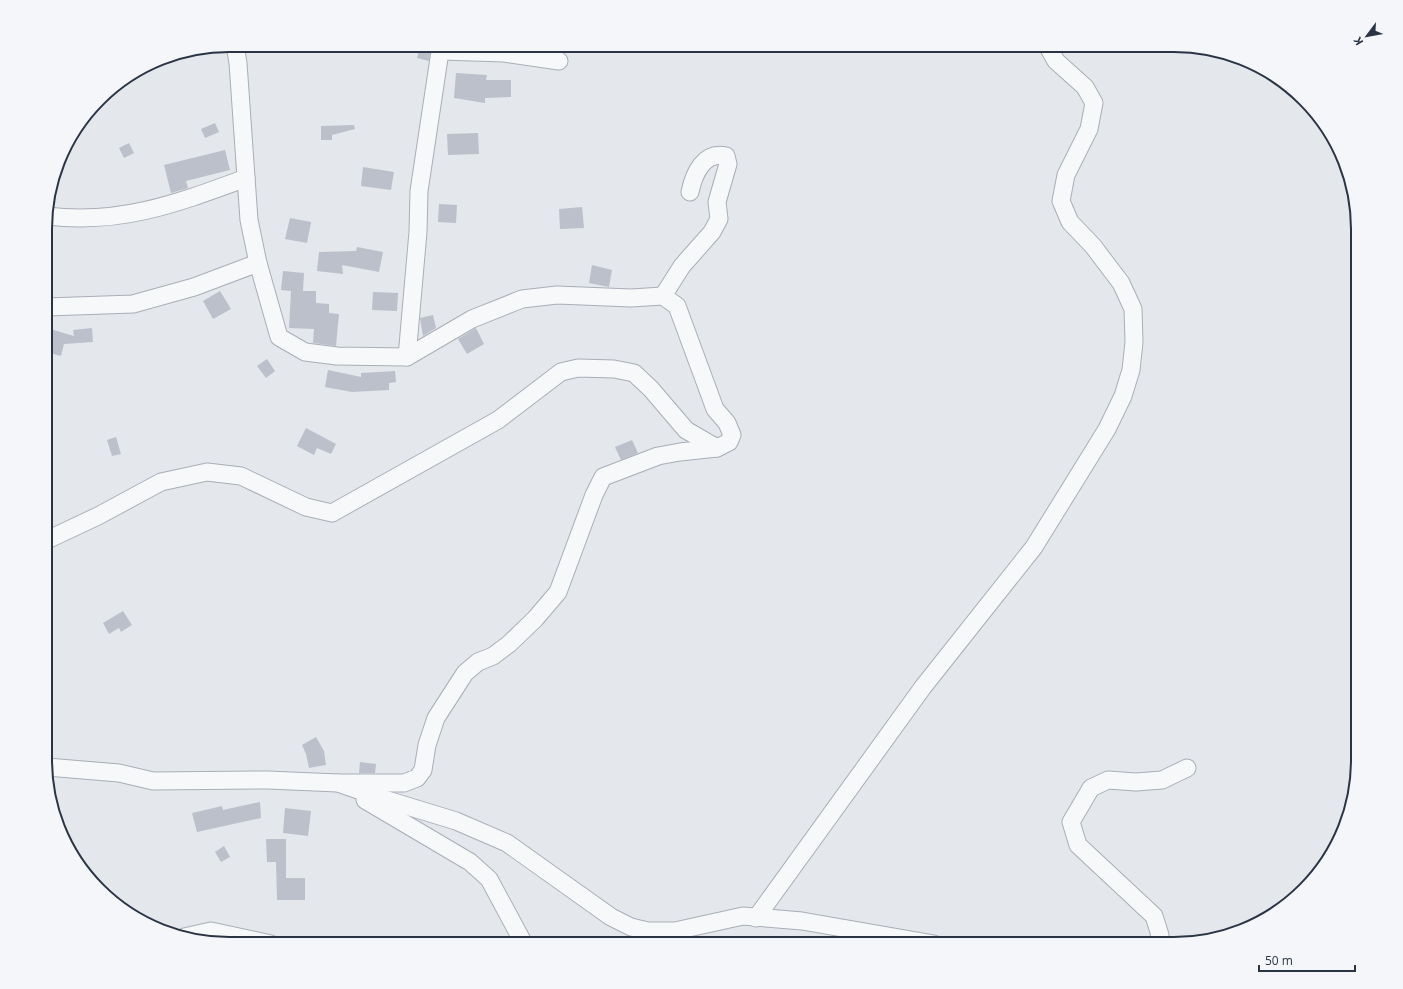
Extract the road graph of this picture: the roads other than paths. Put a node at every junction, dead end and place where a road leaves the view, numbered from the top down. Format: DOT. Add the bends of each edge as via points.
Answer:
graph roads {
  1 [pos="236,52"];
  2 [pos="440,52"];
  3 [pos="491,52"];
  4 [pos="1051,52"];
  5 [pos="559,61"];
  6 [pos="246,178"];
  7 [pos="690,192"];
  8 [pos="52,217"];
  9 [pos="258,262"];
  10 [pos="663,296"];
  11 [pos="52,307"];
  12 [pos="407,357"];
  13 [pos="717,448"];
  14 [pos="52,537"];
  15 [pos="52,767"];
  16 [pos="1186,768"];
  17 [pos="338,783"];
  18 [pos="756,918"];
  19 [pos="853,930"];
  20 [pos="195,934"];
  21 [pos="241,937"];
  22 [pos="520,937"];
  23 [pos="859,937"];
  24 [pos="894,937"];
  25 [pos="1159,937"];
  1 -- 6 [label="street"];
  2 -- 12 [label="street" via="419,191"];
  3 -- 5 [label="street"];
  4 -- 18 [label="street" via="1056,61 1085,87 1094,103 1089,129 1066,174 1061,201 1070,222 1093,246 1121,283 1134,309 1131,370 1123,396 1107,429 1034,547 923,687"];
  6 -- 8 [label="street" via="175,204 113,217"];
  6 -- 9 [label="street" via="249,220"];
  7 -- 10 [label="street" via="693,176 703,162 717,154 726,156 728,164 717,202 719,219 712,232 682,266"];
  9 -- 11 [label="street" via="194,287 133,304"];
  9 -- 12 [label="street" via="279,337 305,352 337,356"];
  10 -- 12 [label="street" via="631,298 557,295 522,299 472,319"];
  10 -- 13 [label="street" via="677,306 715,409 728,423 732,435 729,442"];
  13 -- 14 [label="street" via="686,430 634,373 614,369 578,368 561,372 498,420 332,513 306,507 241,476 207,472 161,482"];
  13 -- 17 [label="street" via="658,456 603,476 558,592 509,644 494,656 478,662 465,673 436,718 427,745 423,770 417,778 404,783"];
  15 -- 17 [label="street" via="119,773 153,781 268,780"];
  16 -- 25 [label="street" via="1162,780 1108,780 1091,788 1071,822 1078,845 1154,916"];
  17 -- 18 [label="street" via="456,821 507,843 611,917 631,927 648,931 675,931 743,916"];
  17 -- 22 [label="street" via="475,866 490,879"];
  18 -- 19 [label="street" via="802,921"];
  19 -- 23 [label="street"];
  19 -- 24 [label="street"];
  20 -- 21 [label="street" via="211,930"];
}
